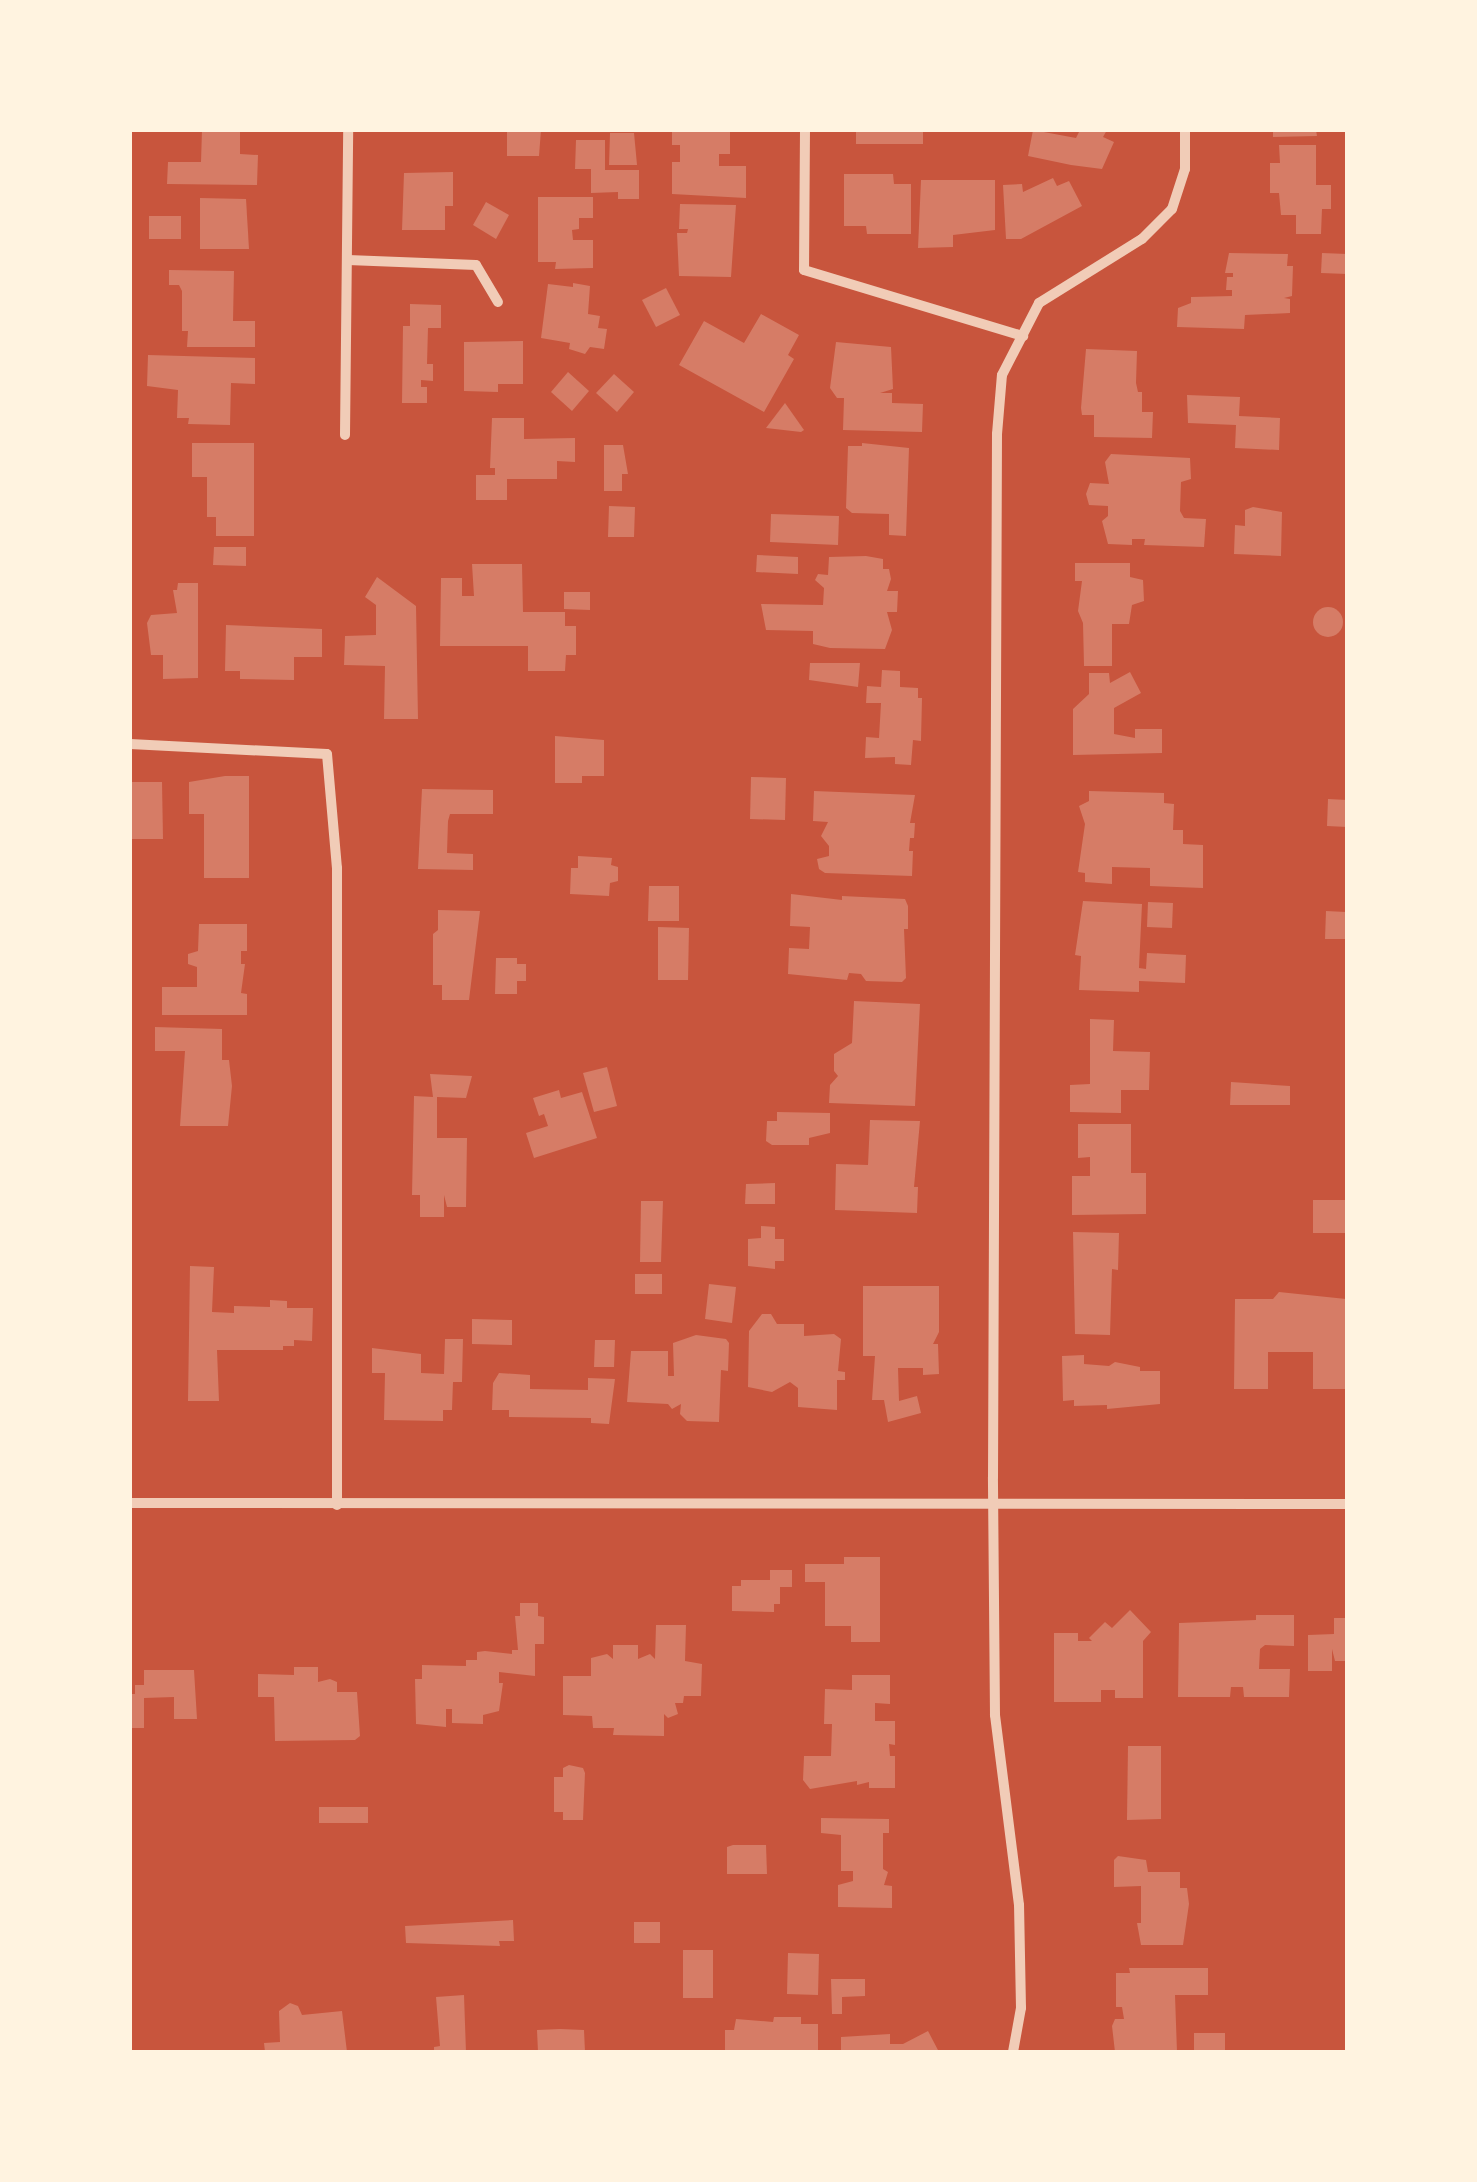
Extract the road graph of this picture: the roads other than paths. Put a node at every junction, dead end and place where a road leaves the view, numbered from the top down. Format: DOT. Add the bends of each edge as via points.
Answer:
graph roads {
  1 [pos="348,130"];
  2 [pos="805,130"];
  3 [pos="1185,130"];
  4 [pos="348,260"];
  5 [pos="498,302"];
  6 [pos="1023,336"];
  7 [pos="345,435"];
  8 [pos="130,744"];
  9 [pos="130,1503"];
  10 [pos="994,1504"];
  11 [pos="1347,1504"];
  12 [pos="337,1505"];
  13 [pos="1012,2052"];
  1 -- 4 [label="street"];
  2 -- 6 [label="street" via="804,270"];
  3 -- 6 [label="street" via="1184,169 1172,209 1142,239 1039,303"];
  4 -- 5 [label="street" via="476,265"];
  4 -- 7 [label="street"];
  6 -- 10 [label="street" via="1002,375 997,434"];
  8 -- 12 [label="street" via="327,754 337,868"];
  9 -- 12 [label="street"];
  10 -- 11 [label="street"];
  10 -- 12 [label="street"];
  10 -- 13 [label="street" via="995,1715 1020,1905 1022,2008"];
}
